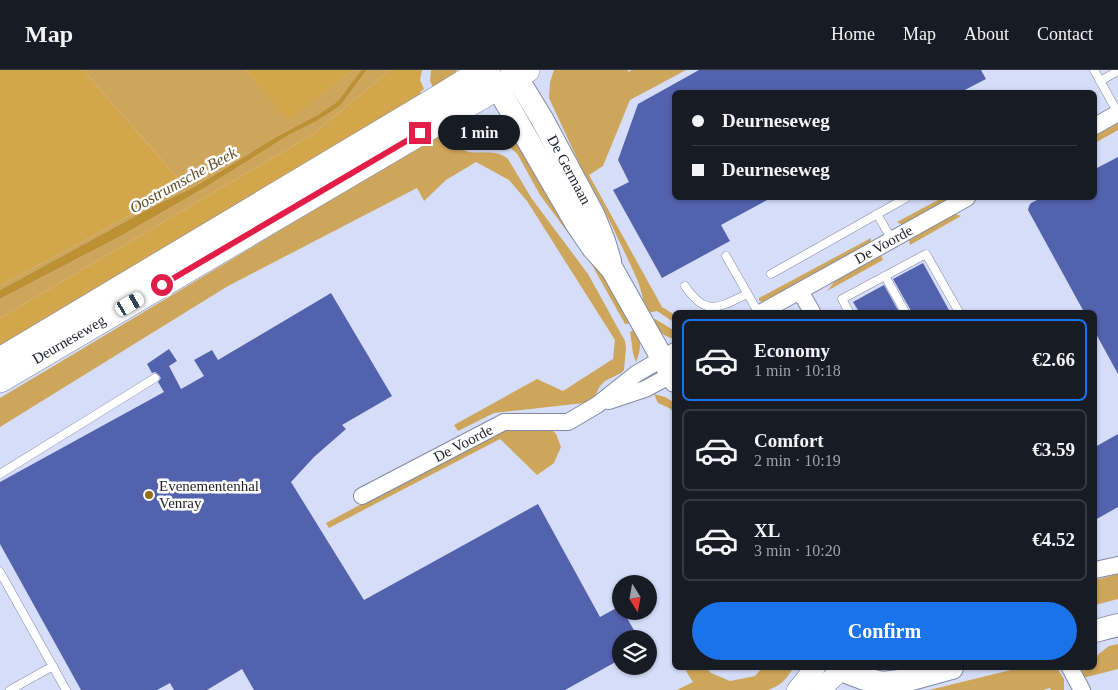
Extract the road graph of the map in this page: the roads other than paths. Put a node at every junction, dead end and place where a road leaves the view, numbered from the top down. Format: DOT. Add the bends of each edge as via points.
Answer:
graph roads {
  1 [pos="1094,70"];
  2 [pos="1118,71"];
  3 [pos="504,74"];
  4 [pos="1100,81"];
  5 [pos="1118,113"];
  6 [pos="1097,125"];
  7 [pos="902,200"];
  8 [pos="963,200"];
  9 [pos="877,214"];
  10 [pos="892,240"];
  11 [pos="726,256"];
  12 [pos="771,274"];
  13 [pos="885,276"];
  14 [pos="685,286"];
  15 [pos="800,291"];
  16 [pos="746,294"];
  17 [pos="758,310"];
  18 [pos="764,310"];
  19 [pos="811,310"];
  20 [pos="849,310"];
  21 [pos="903,310"];
  22 [pos="957,310"];
  23 [pos="0,360"];
  24 [pos="672,368"];
  25 [pos="155,378"];
  26 [pos="0,380"];
  27 [pos="0,474"];
  28 [pos="362,496"];
  29 [pos="1118,565"];
  30 [pos="1097,570"];
  31 [pos="0,572"];
  32 [pos="1118,625"];
  33 [pos="1097,630"];
  34 [pos="53,666"];
  35 [pos="813,670"];
  36 [pos="839,670"];
  37 [pos="845,670"];
  38 [pos="945,670"];
  39 [pos="1071,670"];
  40 [pos="10,690"];
  41 [pos="66,690"];
  42 [pos="797,690"];
  43 [pos="820,690"];
  44 [pos="1082,690"];
  1 -- 4 [label="lane"];
  2 -- 4 [label="lane"];
  3 -- 23 [label="main road, Deurneseweg" via="426,106"];
  3 -- 24 [label="main road, De Germaan" via="542,118 594,216 612,269"];
  3 -- 26 [label="main road, Deurneseweg"];
  4 -- 5 [label="lane"];
  5 -- 6 [label="street"];
  7 -- 9 [label="lane"];
  8 -- 10 [label="street, De Voorde"];
  9 -- 10 [label="lane"];
  9 -- 12 [label="lane"];
  10 -- 15 [label="street, De Voorde"];
  11 -- 16 [label="lane"];
  13 -- 20 [label="lane, De Voorde" via="842,300"];
  13 -- 21 [label="lane, De Voorde"];
  13 -- 22 [label="lane, De Voorde" via="926,254"];
  14 -- 16 [label="lane" via="704,305 714,308"];
  15 -- 18 [label="street, De Voorde"];
  15 -- 19 [label="street"];
  16 -- 17 [label="lane"];
  24 -- 28 [label="street, De Voorde" via="645,389 597,405 568,422 504,422"];
  25 -- 27 [label="lane"];
  29 -- 30 [label="street"];
  31 -- 34 [label="lane"];
  32 -- 33 [label="main road"];
  34 -- 40 [label="lane"];
  34 -- 41 [label="lane"];
  35 -- 42 [label="street"];
  36 -- 43 [label="street"];
  37 -- 38 [label="main road" via="882,683"];
  39 -- 44 [label="street"];
}
